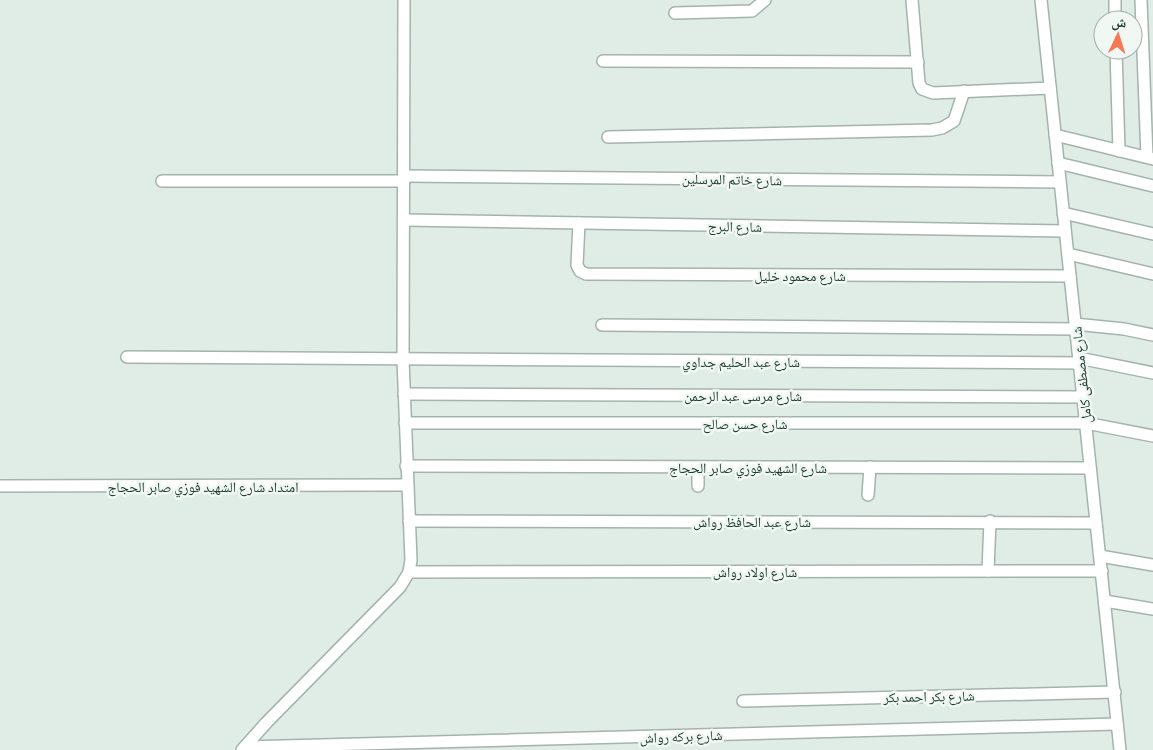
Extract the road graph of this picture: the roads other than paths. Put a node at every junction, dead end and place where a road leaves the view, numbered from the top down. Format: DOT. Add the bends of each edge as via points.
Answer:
graph roads {
  1 [pos="404,0"];
  2 [pos="765,0"];
  3 [pos="912,0"];
  4 [pos="1042,0"];
  5 [pos="1142,0"];
  6 [pos="675,13"];
  7 [pos="1116,60"];
  8 [pos="603,61"];
  9 [pos="918,62"];
  10 [pos="1050,88"];
  11 [pos="964,91"];
  12 [pos="1055,135"];
  13 [pos="608,137"];
  14 [pos="1119,151"];
  15 [pos="1150,158"];
  16 [pos="1058,163"];
  17 [pos="404,178"];
  18 [pos="162,181"];
  19 [pos="1060,182"];
  20 [pos="1153,186"];
  21 [pos="1063,213"];
  22 [pos="404,220"];
  23 [pos="578,223"];
  24 [pos="1065,231"];
  25 [pos="1153,234"];
  26 [pos="1068,254"];
  27 [pos="1153,274"];
  28 [pos="1070,276"];
  29 [pos="602,325"];
  30 [pos="1075,326"];
  31 [pos="1153,335"];
  32 [pos="127,358"];
  33 [pos="403,360"];
  34 [pos="1079,360"];
  35 [pos="1153,373"];
  36 [pos="404,394"];
  37 [pos="1083,397"];
  38 [pos="1086,422"];
  39 [pos="404,423"];
  40 [pos="1153,436"];
  41 [pos="406,466"];
  42 [pos="698,467"];
  43 [pos="870,467"];
  44 [pos="1090,468"];
  45 [pos="406,485"];
  46 [pos="0,486"];
  47 [pos="698,486"];
  48 [pos="868,495"];
  49 [pos="409,521"];
  50 [pos="990,521"];
  51 [pos="1096,524"];
  52 [pos="1100,556"];
  53 [pos="1153,566"];
  54 [pos="988,571"];
  55 [pos="1102,571"];
  56 [pos="409,572"];
  57 [pos="1105,601"];
  58 [pos="1153,609"];
  59 [pos="1114,692"];
  60 [pos="743,701"];
  61 [pos="1117,724"];
  62 [pos="244,749"];
  63 [pos="1120,750"];
  1 -- 17 [label="street"];
  2 -- 6 [label="street" via="752,11"];
  3 -- 9 [label="street"];
  4 -- 10 [label="street, شارع مصطفى كامل"];
  5 -- 15 [label="street"];
  7 -- 14 [label="street"];
  8 -- 9 [label="street"];
  9 -- 11 [label="street" via="922,89"];
  10 -- 11 [label="street"];
  10 -- 12 [label="street, شارع مصطفى كامل"];
  11 -- 13 [label="street" via="954,121 932,130"];
  12 -- 14 [label="street"];
  12 -- 16 [label="street, شارع مصطفى كامل"];
  14 -- 15 [label="street"];
  16 -- 19 [label="street, شارع مصطفى كامل"];
  16 -- 20 [label="street"];
  17 -- 18 [label="street, شارع خاتم المرسلين"];
  17 -- 19 [label="street, شارع خاتم المرسلين"];
  17 -- 22 [label="street"];
  19 -- 21 [label="street, شارع مصطفى كامل"];
  21 -- 24 [label="street, شارع مصطفى كامل"];
  21 -- 25 [label="street"];
  22 -- 23 [label="street, شارع البرج"];
  22 -- 33 [label="street"];
  23 -- 24 [label="street, شارع البرج"];
  23 -- 28 [label="street, شارع محمود خليل" via="577,265 586,274"];
  24 -- 26 [label="street, شارع مصطفى كامل"];
  26 -- 27 [label="street"];
  26 -- 28 [label="street, شارع مصطفى كامل"];
  28 -- 30 [label="street, شارع مصطفى كامل"];
  29 -- 30 [label="street"];
  30 -- 31 [label="street" via="1124,329"];
  30 -- 34 [label="street, شارع مصطفى كامل"];
  32 -- 33 [label="street, شارع عبد الحليم جداوي"];
  33 -- 34 [label="street, شارع عبد الحليم جداوي"];
  33 -- 36 [label="street"];
  34 -- 35 [label="street, شارع عبد الحليم جداوي"];
  34 -- 37 [label="street, شارع مصطفى كامل"];
  36 -- 37 [label="street, شارع مرسى عبد الرحمن"];
  36 -- 39 [label="street"];
  37 -- 38 [label="street, شارع مصطفى كامل"];
  38 -- 39 [label="street, شارع حسن صالح"];
  38 -- 40 [label="street, شارع حسن صالح"];
  38 -- 44 [label="street, شارع مصطفى كامل"];
  39 -- 41 [label="street"];
  41 -- 42 [label="street, شارع الشهيد فوزي صابر الحجاج"];
  41 -- 45 [label="street"];
  42 -- 43 [label="street, شارع الشهيد فوزي صابر الحجاج"];
  42 -- 47 [label="street"];
  43 -- 44 [label="street, شارع الشهيد فوزي صابر الحجاج"];
  43 -- 48 [label="street"];
  44 -- 51 [label="street, شارع مصطفى كامل"];
  45 -- 46 [label="street, امتداد شارع الشهيد فوزي صابر الحجاج"];
  45 -- 49 [label="street"];
  49 -- 50 [label="street, شارع عبد الحافظ رواش"];
  49 -- 56 [label="street"];
  50 -- 51 [label="street, شارع عبد الحافظ رواش"];
  50 -- 54 [label="street"];
  51 -- 52 [label="street, شارع مصطفى كامل"];
  52 -- 53 [label="street"];
  52 -- 55 [label="street, شارع مصطفى كامل"];
  54 -- 55 [label="street, شارع اولاد رواش"];
  54 -- 56 [label="street, شارع اولاد رواش"];
  55 -- 57 [label="street, شارع مصطفى كامل"];
  56 -- 62 [label="street" via="400,587"];
  57 -- 58 [label="street"];
  57 -- 59 [label="street, شارع مصطفى كامل"];
  59 -- 60 [label="street, شارع بكر احمد بكر"];
  59 -- 61 [label="street, شارع مصطفى كامل"];
  61 -- 62 [label="street, شارع بركه رواش"];
  61 -- 63 [label="street, شارع مصطفى كامل"];
}
